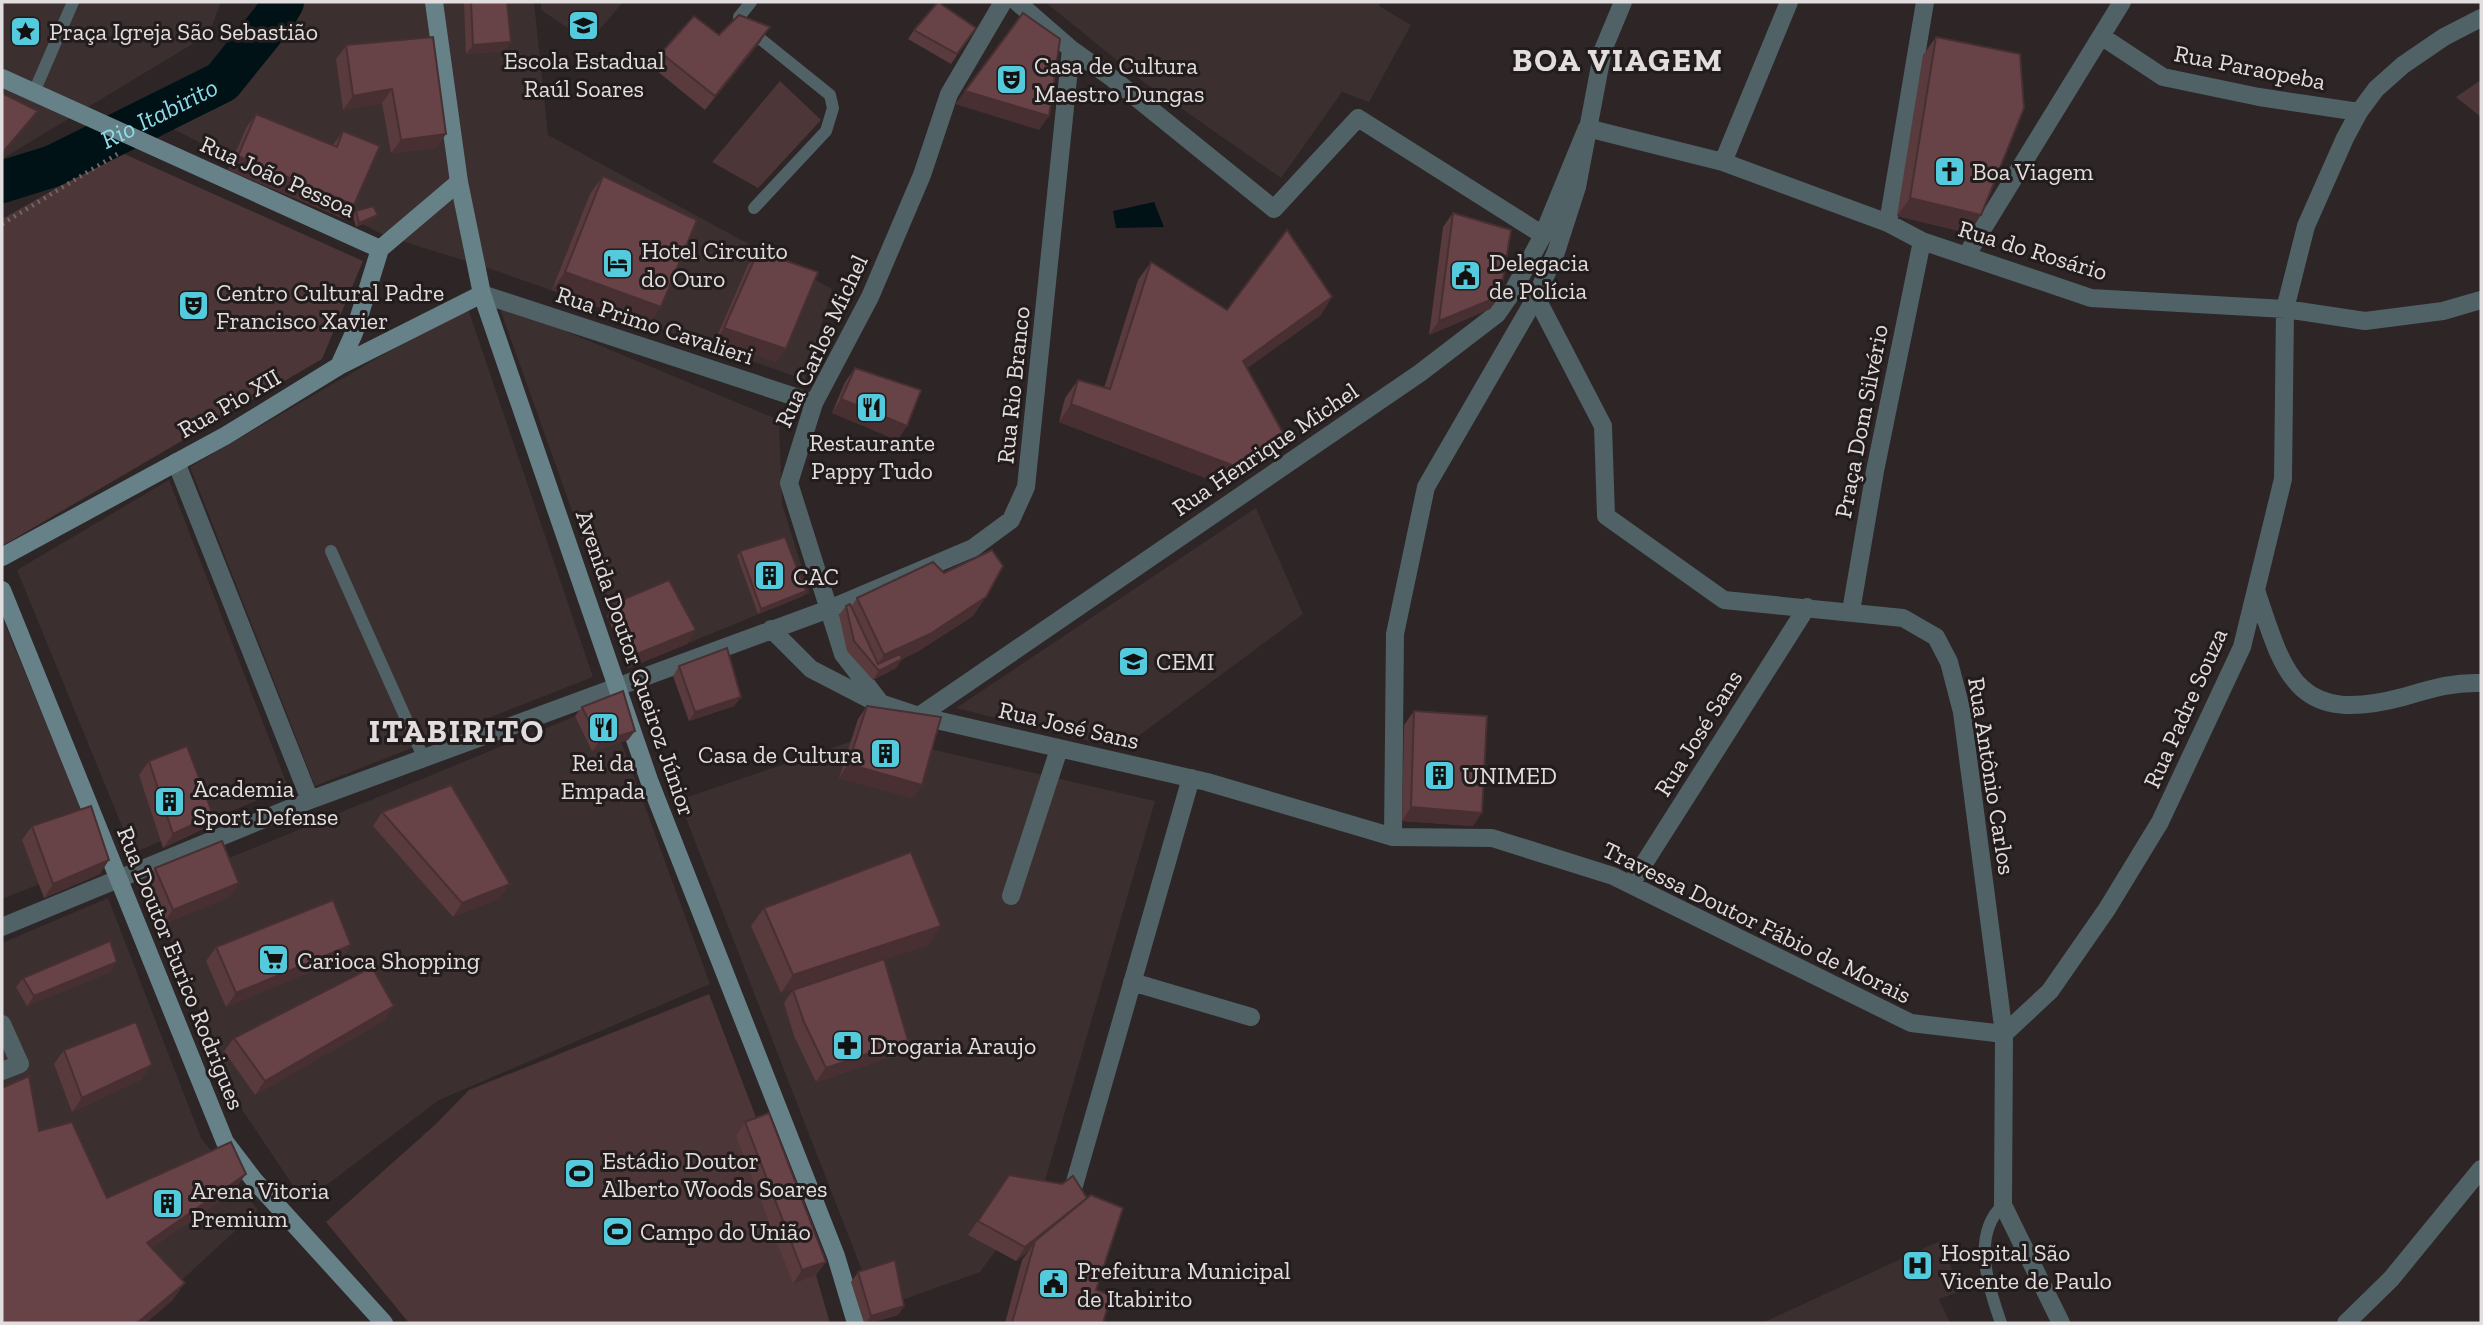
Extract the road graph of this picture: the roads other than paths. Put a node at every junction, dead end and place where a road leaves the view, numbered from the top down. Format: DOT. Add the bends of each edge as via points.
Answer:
graph roads {
  1 [pos="73,2"];
  2 [pos="434,2"];
  3 [pos="751,2"];
  4 [pos="1003,2"];
  5 [pos="1017,2"];
  6 [pos="1623,2"];
  7 [pos="1789,2"];
  8 [pos="1925,2"];
  9 [pos="2122,2"];
  10 [pos="2481,18"];
  11 [pos="2101,36"];
  12 [pos="1071,49"];
  13 [pos="2,78"];
  14 [pos="40,95"];
  15 [pos="2359,112"];
  16 [pos="1587,128"];
  17 [pos="1723,162"];
  18 [pos="459,182"];
  19 [pos="754,208"];
  20 [pos="1888,223"];
  21 [pos="1543,234"];
  22 [pos="1922,241"];
  23 [pos="380,249"];
  24 [pos="1966,256"];
  25 [pos="482,294"];
  26 [pos="1536,297"];
  27 [pos="2481,300"];
  28 [pos="2285,309"];
  29 [pos="339,366"];
  30 [pos="814,403"];
  31 [pos="176,462"];
  32 [pos="331,551"];
  33 [pos="2,557"];
  34 [pos="2,590"];
  35 [pos="2256,592"];
  36 [pos="1807,607"];
  37 [pos="829,609"];
  38 [pos="1851,611"];
  39 [pos="771,629"];
  40 [pos="2481,683"];
  41 [pos="618,687"];
  42 [pos="881,704"];
  43 [pos="919,716"];
  44 [pos="1059,749"];
  45 [pos="424,759"];
  46 [pos="1199,780"];
  47 [pos="310,800"];
  48 [pos="1393,837"];
  49 [pos="119,880"];
  50 [pos="1631,884"];
  51 [pos="1011,896"];
  52 [pos="2,928"];
  53 [pos="1132,982"];
  54 [pos="1251,1017"];
  55 [pos="2,1024"];
  56 [pos="2004,1034"];
  57 [pos="2,1071"];
  58 [pos="2481,1169"];
  59 [pos="1073,1189"];
  60 [pos="2003,1205"];
  61 [pos="384,1323"];
  62 [pos="856,1323"];
  63 [pos="2001,1323"];
  64 [pos="2061,1323"];
  65 [pos="2346,1323"];
  1 -- 14 [label="lane"];
  2 -- 18 [label="main road, Avenida Doutor Queiroz Júnior"];
  3 -- 19 [label="lane" via="739,16 742,24 830,95 833,108 826,131"];
  4 -- 30 [label="street, Rua Carlos Michel" via="949,94 922,175 870,297"];
  5 -- 12 [label="street"];
  6 -- 16 [label="street" via="1603,50"];
  7 -- 17 [label="street"];
  8 -- 20 [label="street"];
  9 -- 11 [label="street"];
  10 -- 15 [label="street" via="2403,65"];
  11 -- 15 [label="street, Rua Paraopeba" via="2162,76"];
  11 -- 24 [label="street"];
  12 -- 21 [label="street" via="1273,209 1358,118"];
  12 -- 37 [label="street, Rua Rio Branco" via="1026,487 1011,520 972,548"];
  13 -- 14 [label="main road, Rua João Pessoa"];
  14 -- 23 [label="main road, Rua João Pessoa"];
  15 -- 28 [label="street" via="2306,226"];
  16 -- 17 [label="street, Rua do Rosário"];
  16 -- 21 [label="street, Rua Henrique Michel"];
  16 -- 26 [label="street" via="1577,187"];
  17 -- 20 [label="street, Rua do Rosário"];
  18 -- 23 [label="main road"];
  18 -- 25 [label="main road, Avenida Doutor Queiroz Júnior"];
  20 -- 22 [label="street, Rua do Rosário"];
  21 -- 43 [label="street, Rua Henrique Michel" via="1497,314 1420,373"];
  22 -- 24 [label="street, Rua do Rosário"];
  22 -- 38 [label="street, Praça Dom Silvério"];
  23 -- 29 [label="main road" via="355,333"];
  24 -- 28 [label="street, Rua do Rosário" via="2091,298"];
  25 -- 29 [label="main road, Rua Pio XII"];
  25 -- 30 [label="street, Rua Primo Cavalieri"];
  25 -- 41 [label="main road, Avenida Doutor Queiroz Júnior"];
  26 -- 36 [label="street, Rua Antônio Carlos" via="1603,425 1605,516 1724,600"];
  26 -- 48 [label="street" via="1426,486 1395,634"];
  27 -- 28 [label="street, Rua do Rosário" via="2443,311 2365,321"];
  28 -- 35 [label="street, Rua Padre Souza" via="2283,479"];
  29 -- 31 [label="main road, Rua Pio XII"];
  30 -- 37 [label="street, Rua Carlos Michel" via="789,483"];
  31 -- 33 [label="main road, Rua Pio XII"];
  31 -- 47 [label="street"];
  32 -- 45 [label="lane"];
  34 -- 49 [label="main road, Rua Doutor Eurico Rodrigues"];
  35 -- 40 [label="street" via="2279,659 2301,691 2323,701 2356,705 2452,682"];
  35 -- 56 [label="street, Rua Padre Souza" via="2242,647 2160,822 2050,991"];
  36 -- 38 [label="street, Rua Antônio Carlos"];
  36 -- 50 [label="street, Rua José Sans"];
  37 -- 39 [label="street, Rua Rio Branco"];
  37 -- 42 [label="street, Rua Carlos Michel" via="843,654"];
  38 -- 56 [label="street, Rua Antônio Carlos" via="1903,618 1936,637 1949,662 1962,712"];
  39 -- 41 [label="street, Rua Rio Branco"];
  39 -- 42 [label="street" via="811,669"];
  41 -- 45 [label="street, Rua Rio Branco"];
  41 -- 62 [label="main road, Avenida Doutor Queiroz Júnior" via="654,793 836,1256"];
  42 -- 43 [label="street"];
  43 -- 44 [label="street, Rua José Sans"];
  44 -- 46 [label="street, Rua José Sans"];
  44 -- 51 [label="street"];
  45 -- 47 [label="street, Rua Rio Branco"];
  46 -- 48 [label="street, Travessa Doutor Fábio de Morais"];
  46 -- 53 [label="street"];
  47 -- 49 [label="street, Rua Rio Branco"];
  48 -- 50 [label="street, Travessa Doutor Fábio de Morais" via="1492,838"];
  49 -- 52 [label="street, Rua Rio Branco"];
  49 -- 61 [label="main road, Rua Doutor Eurico Rodrigues" via="225,1142"];
  50 -- 56 [label="street, Travessa Doutor Fábio de Morais" via="1911,1023"];
  53 -- 54 [label="street"];
  53 -- 59 [label="street"];
  55 -- 57 [label="street" via="20,1063"];
  56 -- 60 [label="street, Rua Antônio Carlos"];
  58 -- 65 [label="street" via="2391,1279"];
  60 -- 63 [label="lane" via="1990,1218 1983,1244"];
  60 -- 64 [label="street, Rua Antônio Carlos"];
}
